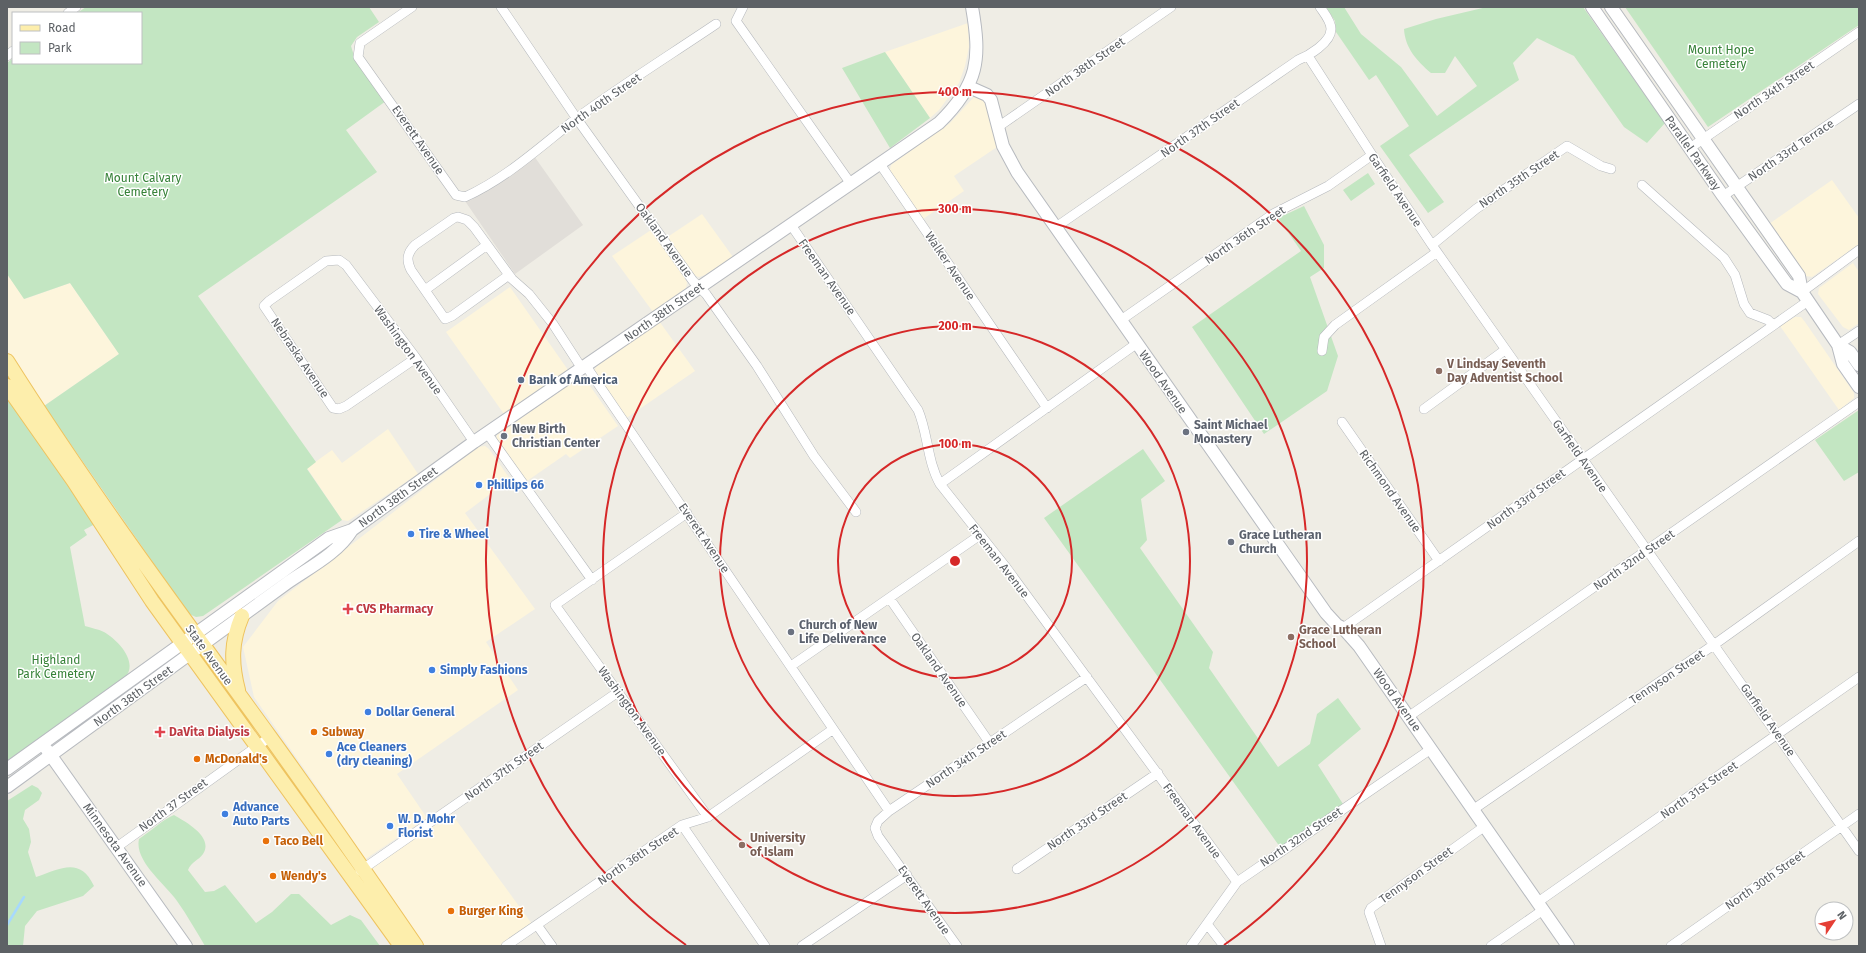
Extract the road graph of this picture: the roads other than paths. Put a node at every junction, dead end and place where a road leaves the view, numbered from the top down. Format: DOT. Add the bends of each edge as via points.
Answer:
graph roads {
  1 [pos="412,7"];
  2 [pos="501,7"];
  3 [pos="743,7"];
  4 [pos="972,7"];
  5 [pos="1172,7"];
  6 [pos="1320,7"];
  7 [pos="1592,7"];
  8 [pos="1611,7"];
  9 [pos="716,24"];
  10 [pos="1859,32"];
  11 [pos="1308,56"];
  12 [pos="969,87"];
  13 [pos="1859,104"];
  14 [pos="577,119"];
  15 [pos="998,127"];
  16 [pos="1703,138"];
  17 [pos="1690,148"];
  18 [pos="1372,155"];
  19 [pos="880,164"];
  20 [pos="1611,169"];
  21 [pos="851,184"];
  22 [pos="488,185"];
  23 [pos="1642,185"];
  24 [pos="1737,186"];
  25 [pos="1723,196"];
  26 [pos="791,225"];
  27 [pos="1056,227"];
  28 [pos="487,245"];
  29 [pos="1435,248"];
  30 [pos="1859,250"];
  31 [pos="339,260"];
  32 [pos="509,275"];
  33 [pos="700,287"];
  34 [pos="425,290"];
  35 [pos="1805,297"];
  36 [pos="1120,320"];
  37 [pos="1773,325"];
  38 [pos="1859,331"];
  39 [pos="1136,344"];
  40 [pos="1838,345"];
  41 [pos="1505,350"];
  42 [pos="1322,351"];
  43 [pos="416,358"];
  44 [pos="7,361"];
  45 [pos="1859,365"];
  46 [pos="586,366"];
  47 [pos="7,386"];
  48 [pos="1859,387"];
  49 [pos="1859,402"];
  50 [pos="1047,408"];
  51 [pos="1424,408"];
  52 [pos="1342,422"];
  53 [pos="487,433"];
  54 [pos="474,442"];
  55 [pos="1582,458"];
  56 [pos="940,484"];
  57 [pos="856,512"];
  58 [pos="687,513"];
  59 [pos="352,530"];
  60 [pos="980,535"];
  61 [pos="1859,541"];
  62 [pos="1647,552"];
  63 [pos="1439,561"];
  64 [pos="592,580"];
  65 [pos="890,599"];
  66 [pos="242,616"];
  67 [pos="1343,628"];
  68 [pos="198,640"];
  69 [pos="1715,644"];
  70 [pos="186,649"];
  71 [pos="791,666"];
  72 [pos="1859,677"];
  73 [pos="1087,678"];
  74 [pos="618,692"];
  75 [pos="240,696"];
  76 [pos="1408,717"];
  77 [pos="832,730"];
  78 [pos="1778,735"];
  79 [pos="270,737"];
  80 [pos="989,742"];
  81 [pos="43,744"];
  82 [pos="256,746"];
  83 [pos="1431,749"];
  84 [pos="51,756"];
  85 [pos="7,769"];
  86 [pos="1158,773"];
  87 [pos="7,787"];
  88 [pos="1474,810"];
  89 [pos="889,811"];
  90 [pos="1859,814"];
  91 [pos="708,817"];
  92 [pos="682,825"];
  93 [pos="1485,826"];
  94 [pos="1842,827"];
  95 [pos="117,847"];
  96 [pos="1859,851"];
  97 [pos="891,853"];
  98 [pos="363,869"];
  99 [pos="1017,869"];
  100 [pos="907,875"];
  101 [pos="350,878"];
  102 [pos="1237,882"];
  103 [pos="1540,906"];
  104 [pos="1207,924"];
  105 [pos="537,925"];
  106 [pos="186,946"];
  107 [pos="401,946"];
  108 [pos="416,946"];
  109 [pos="506,946"];
  110 [pos="552,946"];
  111 [pos="765,946"];
  112 [pos="802,946"];
  113 [pos="957,946"];
  114 [pos="1191,946"];
  115 [pos="1224,946"];
  116 [pos="1381,946"];
  117 [pos="1491,946"];
  118 [pos="1568,946"];
  119 [pos="1670,946"];
  1 -- 22 [label="street, Everett Avenue" via="360,43 358,57 456,195 465,197"];
  2 -- 14 [label="street, Oakland Avenue"];
  3 -- 21 [label="street" via="736,21"];
  4 -- 12 [label="main road, North 38th Street" via="977,47 976,64"];
  5 -- 15 [label="street, North 38th Street"];
  6 -- 11 [label="street, North 37th Street" via="1331,30 1317,49"];
  7 -- 17 [label="main road, Parallel Parkway"];
  8 -- 16 [label="main road, Parallel Parkway"];
  9 -- 14 [label="street, North 40th Street"];
  10 -- 16 [label="street, North 34th Street"];
  11 -- 18 [label="street, Garfield Avenue"];
  11 -- 27 [label="street, North 37th Street" via="1298,60"];
  12 -- 15 [label="main road, Wood Avenue" via="987,95 991,100"];
  12 -- 19 [label="main road, North 38th Street" via="952,110 939,122"];
  13 -- 24 [label="street, North 33rd Terrace"];
  14 -- 22 [label="street, North 40th Street"];
  14 -- 33 [label="street, Oakland Avenue" via="693,281"];
  15 -- 27 [label="main road, Wood Avenue" via="1010,161"];
  16 -- 17 [label="street, North 34th Street"];
  16 -- 24 [label="main road, Parallel Parkway"];
  17 -- 25 [label="main road, Parallel Parkway"];
  18 -- 29 [label="street, Garfield Avenue"];
  18 -- 36 [label="street, North 36th Street" via="1328,186 1280,209"];
  19 -- 21 [label="main road, North 38th Street"];
  19 -- 50 [label="street, Walker Avenue"];
  20 -- 29 [label="street, North 35th Street" via="1567,146 1476,209"];
  21 -- 26 [label="main road, North 38th Street"];
  23 -- 37 [label="street" via="1721,255 1735,275 1744,304 1750,313 1768,320"];
  24 -- 25 [label="street, North 33rd Terrace"];
  24 -- 35 [label="main road, Parallel Parkway" via="1799,276"];
  25 -- 35 [label="main road, Parallel Parkway" via="1787,284"];
  26 -- 33 [label="main road, North 38th Street"];
  26 -- 56 [label="street, Freeman Avenue" via="918,410 927,437 934,474"];
  27 -- 36 [label="main road, Wood Avenue"];
  28 -- 32 [label="street, Everett Avenue"];
  28 -- 34 [label="street"];
  28 -- 34 [label="street, Everett Avenue" via="467,220 458,216 415,245 410,250 408,263"];
  29 -- 41 [label="street, Garfield Avenue"];
  29 -- 42 [label="street" via="1335,325 1324,337"];
  30 -- 35 [label="street, North 33rd Street"];
  31 -- 43 [label="street, Washington Avenue" via="346,265"];
  31 -- 43 [label="street, Nebraska Avenue" via="326,261 264,306 333,408 346,406"];
  32 -- 34 [label="street, Everett Avenue" via="445,319"];
  32 -- 46 [label="street, Everett Avenue" via="529,294 553,324 579,364"];
  33 -- 46 [label="main road, North 38th Street"];
  33 -- 57 [label="street, Oakland Avenue" via="757,366 814,456"];
  35 -- 37 [label="street, North 33rd Street"];
  35 -- 40 [label="main road, Parallel Parkway"];
  36 -- 39 [label="main road, Wood Avenue"];
  37 -- 55 [label="street, North 33rd Street"];
  38 -- 40 [label="street"];
  39 -- 50 [label="street"];
  39 -- 67 [label="main road, Wood Avenue" via="1326,613"];
  40 -- 45 [label="main road, Parallel Parkway" via="1850,352"];
  40 -- 48 [label="main road, Parallel Parkway" via="1842,364"];
  41 -- 51 [label="street"];
  41 -- 55 [label="street, Garfield Avenue"];
  43 -- 54 [label="street, Washington Avenue"];
  44 -- 68 [label="main road, State Avenue" via="115,524"];
  46 -- 53 [label="main road, North 38th Street"];
  46 -- 58 [label="street, Everett Avenue"];
  47 -- 70 [label="main road, State Avenue"];
  49 -- 62 [label="street, North 32nd Street"];
  50 -- 56 [label="street"];
  52 -- 63 [label="street, Richmond Avenue"];
  53 -- 54 [label="main road, North 38th Street"];
  53 -- 64 [label="street"];
  54 -- 59 [label="main road, North 38th Street"];
  55 -- 62 [label="street, Garfield Avenue"];
  55 -- 63 [label="street, North 33rd Street"];
  56 -- 60 [label="street, Freeman Avenue"];
  58 -- 64 [label="street"];
  58 -- 71 [label="street, Everett Avenue"];
  59 -- 66 [label="main road, North 38th Street" via="344,543 334,552"];
  59 -- 68 [label="main road, North 38th Street" via="329,538"];
  60 -- 65 [label="street"];
  60 -- 73 [label="street, Freeman Avenue"];
  61 -- 69 [label="street, Tennyson Street"];
  62 -- 69 [label="street, Garfield Avenue"];
  62 -- 76 [label="street, North 32nd Street"];
  63 -- 67 [label="street, North 33rd Street"];
  64 -- 74 [label="street, Washington Avenue" via="555,605"];
  65 -- 71 [label="street"];
  65 -- 80 [label="street, Oakland Avenue"];
  66 -- 68 [label="main road, North 38th Street"];
  66 -- 75 [label="main road" via="232,652 232,665"];
  67 -- 76 [label="main road, Wood Avenue" via="1359,646"];
  68 -- 70 [label="main road, North 38th Street"];
  68 -- 75 [label="main road, State Avenue"];
  69 -- 78 [label="street, Garfield Avenue"];
  69 -- 88 [label="street, Tennyson Street"];
  70 -- 81 [label="main road, North 38th Street"];
  70 -- 82 [label="main road, State Avenue"];
  70 -- 84 [label="main road, North 38th Street"];
  71 -- 77 [label="street, Everett Avenue"];
  72 -- 78 [label="street, North 31st Street"];
  73 -- 80 [label="street, North 34th Street"];
  73 -- 86 [label="street, Freeman Avenue"];
  74 -- 91 [label="street, Washington Avenue"];
  74 -- 98 [label="street, North 37th Street"];
  75 -- 79 [label="main road, State Avenue"];
  76 -- 83 [label="main road, Wood Avenue"];
  77 -- 89 [label="street, Everett Avenue"];
  77 -- 91 [label="street, North 36th Street"];
  78 -- 94 [label="street, Garfield Avenue"];
  78 -- 103 [label="street, North 31st Street"];
  79 -- 82 [label="street, North 37 Street"];
  79 -- 98 [label="main road, State Avenue"];
  80 -- 89 [label="street, North 34th Street"];
  81 -- 84 [label="main road, Minnesota Avenue"];
  81 -- 85 [label="main road, North 38th Street"];
  82 -- 95 [label="street, North 37 Street"];
  82 -- 101 [label="main road, State Avenue"];
  83 -- 88 [label="main road, Wood Avenue"];
  83 -- 102 [label="street, North 32nd Street"];
  84 -- 87 [label="main road, North 38th Street"];
  84 -- 95 [label="main road, Minnesota Avenue"];
  86 -- 99 [label="street, North 33rd Street"];
  86 -- 102 [label="street, Freeman Avenue"];
  88 -- 93 [label="main road, Wood Avenue"];
  89 -- 97 [label="street, North 34th Street" via="878,821 875,828"];
  90 -- 94 [label="street, North 30th Street"];
  91 -- 92 [label="street, North 36th Street"];
  92 -- 105 [label="street, North 36th Street"];
  92 -- 111 [label="street"];
  93 -- 103 [label="main road, Wood Avenue"];
  93 -- 116 [label="street, Tennyson Street" via="1370,908 1369,912"];
  94 -- 96 [label="street, Garfield Avenue"];
  94 -- 119 [label="street, North 30th Street"];
  95 -- 106 [label="main road, Minnesota Avenue"];
  97 -- 100 [label="street, Everett Avenue"];
  98 -- 101 [label="street, North 37th Street"];
  98 -- 108 [label="main road, State Avenue"];
  100 -- 112 [label="street"];
  100 -- 113 [label="street, Everett Avenue"];
  101 -- 107 [label="main road, State Avenue"];
  102 -- 104 [label="street, North 32nd Street"];
  103 -- 117 [label="street, North 31st Street"];
  103 -- 118 [label="main road, Wood Avenue"];
  104 -- 114 [label="street, North 32nd Street"];
  104 -- 115 [label="street"];
  105 -- 109 [label="street, North 36th Street"];
  105 -- 110 [label="street"];
}
